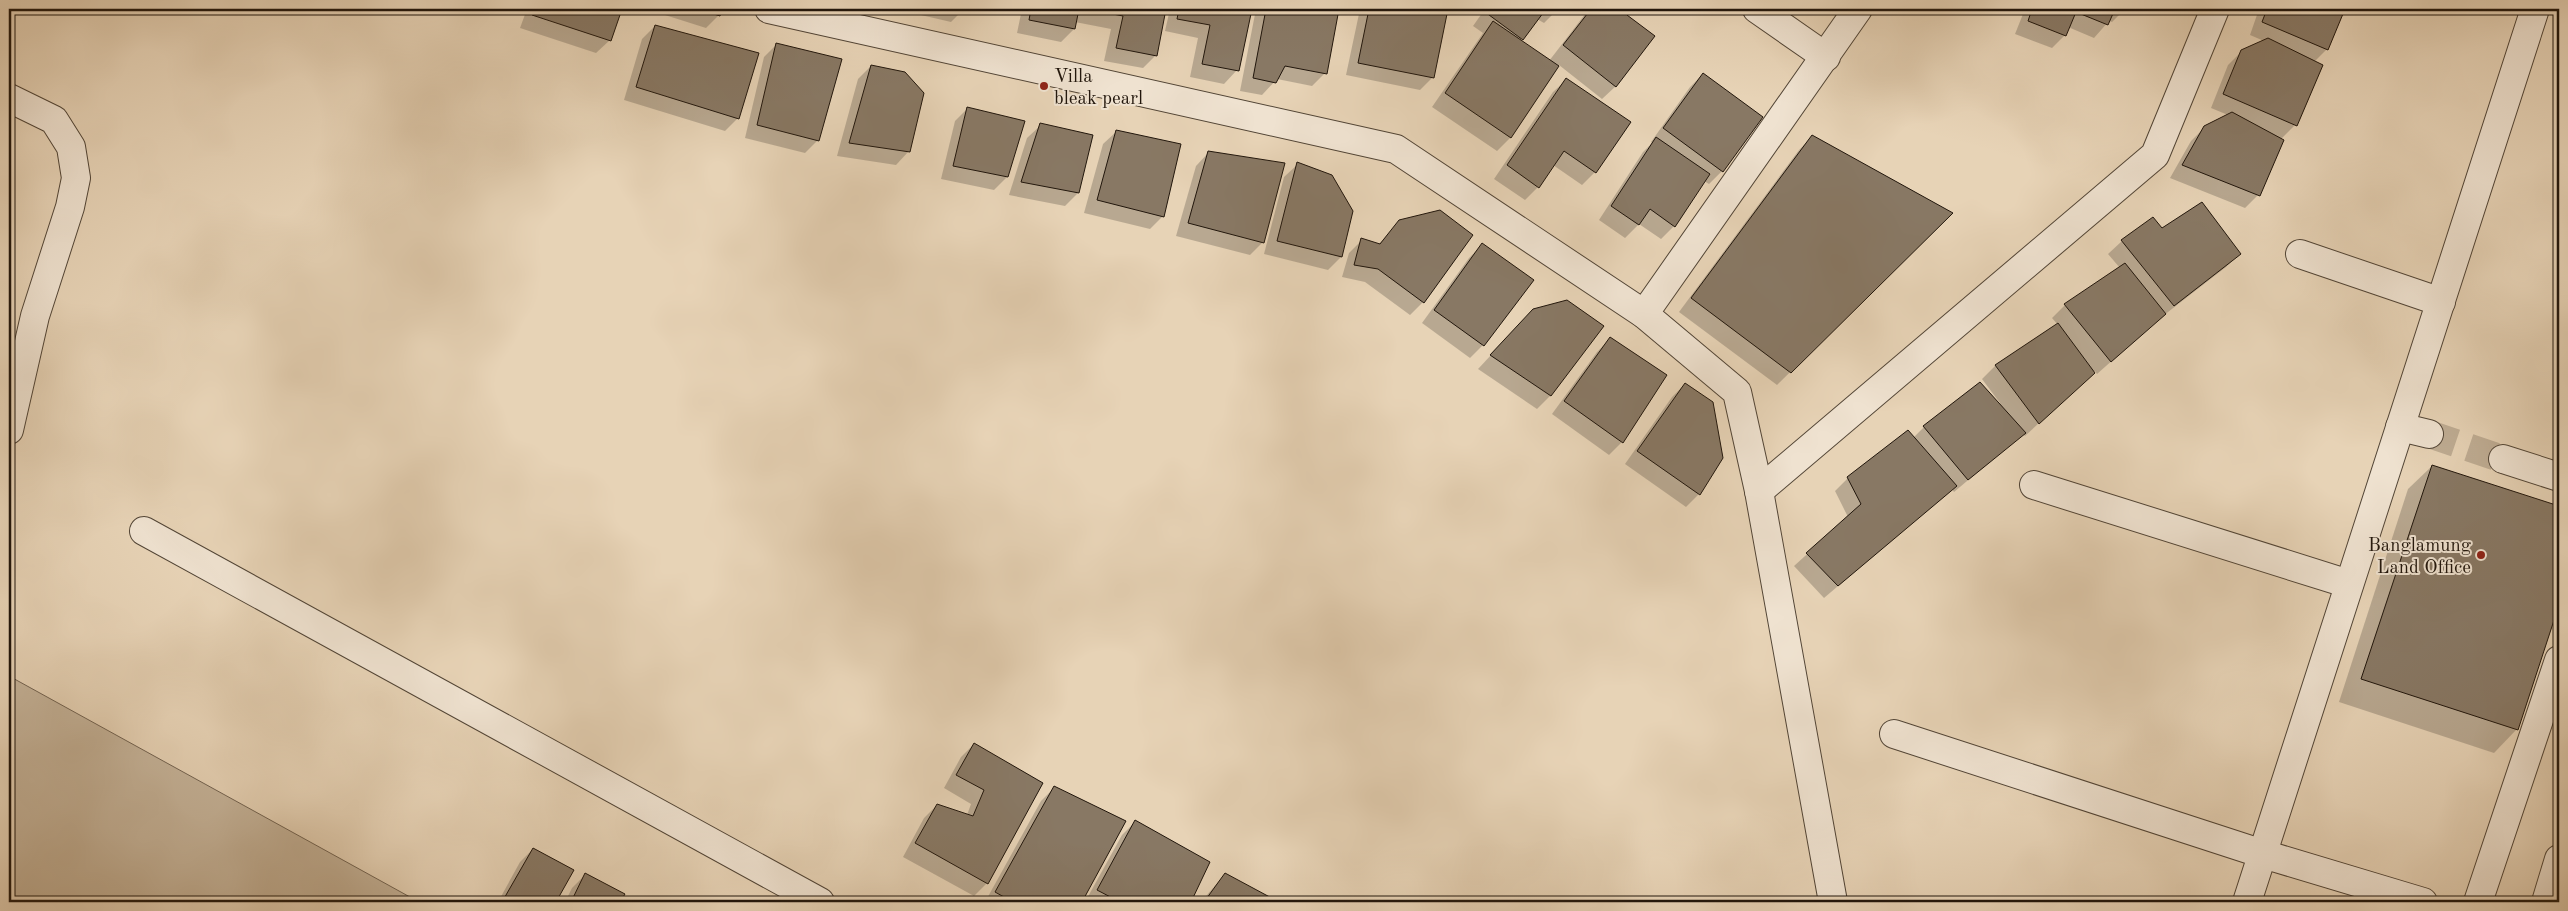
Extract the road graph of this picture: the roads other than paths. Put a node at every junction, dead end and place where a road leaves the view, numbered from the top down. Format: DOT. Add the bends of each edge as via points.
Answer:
graph roads {
  1 [pos="769,9"];
  2 [pos="1758,9"];
  3 [pos="1858,9"];
  4 [pos="2215,9"];
  5 [pos="2535,9"];
  6 [pos="1826,57"];
  7 [pos="9,98"];
  8 [pos="2300,254"];
  9 [pos="2441,302"];
  10 [pos="1644,314"];
  11 [pos="2400,427"];
  12 [pos="9,430"];
  13 [pos="2429,434"];
  14 [pos="2503,459"];
  15 [pos="2559,477"];
  16 [pos="2034,485"];
  17 [pos="1759,491"];
  18 [pos="144,531"];
  19 [pos="2348,584"];
  20 [pos="2559,660"];
  21 [pos="1894,734"];
  22 [pos="2263,854"];
  23 [pos="2559,859"];
  24 [pos="820,902"];
  25 [pos="1833,902"];
  26 [pos="2247,902"];
  27 [pos="2423,902"];
  28 [pos="2478,902"];
  29 [pos="2546,902"];
  1 -- 10 [label="street" via="1396,149"];
  2 -- 6 [label="street"];
  3 -- 6 [label="street"];
  4 -- 17 [label="street" via="2155,155"];
  5 -- 9 [label="street"];
  6 -- 10 [label="street"];
  7 -- 12 [label="street" via="54,120 71,147 76,178 70,208 35,316"];
  8 -- 9 [label="street"];
  9 -- 11 [label="street"];
  10 -- 17 [label="street" via="1737,392"];
  11 -- 13 [label="street"];
  11 -- 19 [label="street"];
  14 -- 15 [label="street"];
  16 -- 19 [label="street"];
  17 -- 25 [label="street"];
  18 -- 24 [label="street"];
  19 -- 22 [label="street"];
  20 -- 28 [label="street"];
  21 -- 22 [label="street"];
  22 -- 26 [label="street"];
  22 -- 27 [label="street"];
  23 -- 29 [label="street"];
}
